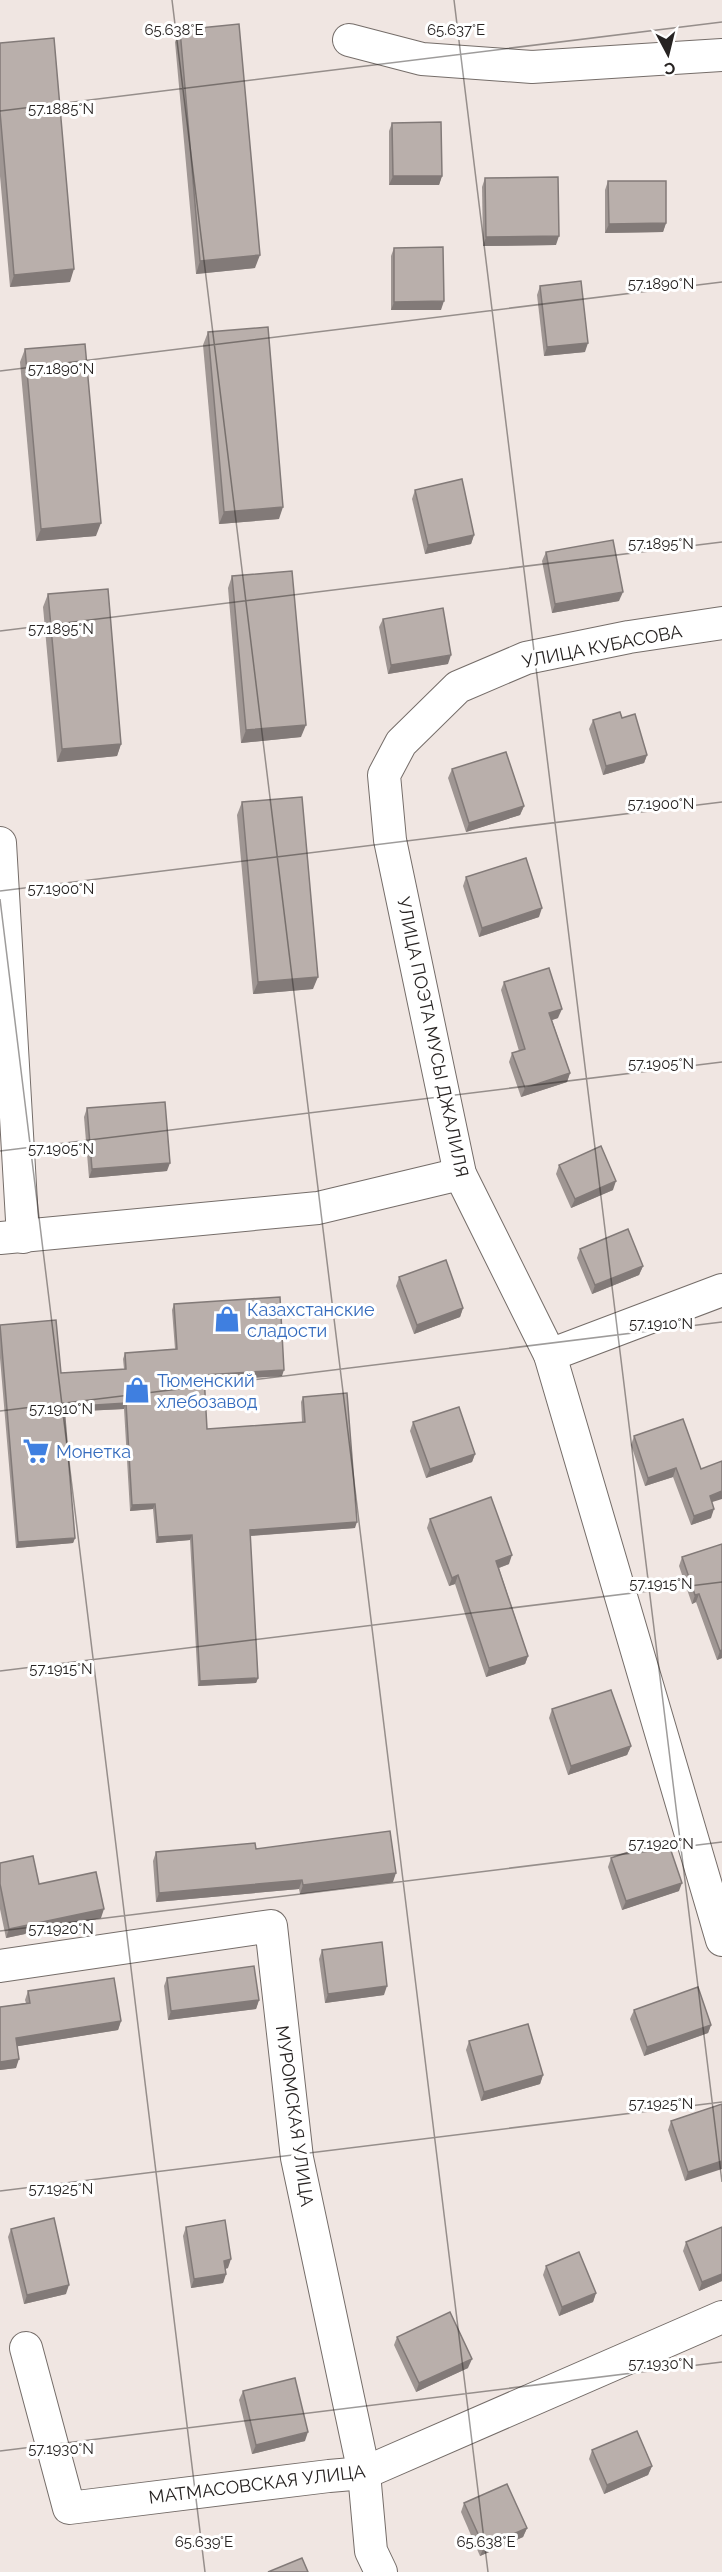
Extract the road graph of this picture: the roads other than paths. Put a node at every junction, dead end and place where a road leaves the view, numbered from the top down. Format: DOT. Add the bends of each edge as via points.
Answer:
graph roads {
  1 [pos="350,39"];
  2 [pos="722,55"];
  3 [pos="722,623"];
  4 [pos="401,743"];
  5 [pos="0,843"];
  6 [pos="460,1174"];
  7 [pos="11,1237"];
  8 [pos="722,1290"];
  9 [pos="550,1355"];
  10 [pos="722,1940"];
  11 [pos="0,1966"];
  12 [pos="722,2317"];
  13 [pos="26,2349"];
  14 [pos="364,2474"];
  15 [pos="381,2572"];
  1 -- 2 [label="street" via="422,59 532,67"];
  3 -- 4 [label="street, УЛИЦА КУБАСОВА" via="526,658 458,687"];
  4 -- 6 [label="street, УЛИЦА ПОЭТА МУСЫ ДЖАЛИЛЯ" via="384,775 390,840"];
  5 -- 7 [label="street"];
  6 -- 7 [label="street" via="318,1209"];
  6 -- 9 [label="street, УЛИЦА ПОЭТА МУСЫ ДЖАЛИЛЯ"];
  8 -- 9 [label="street"];
  9 -- 10 [label="street, УЛИЦА ПОЭТА МУСЫ ДЖАЛИЛЯ"];
  11 -- 14 [label="street, МУРОМСКАЯ УЛИЦА" via="271,1926 297,2158"];
  12 -- 14 [label="street, МАТМАСОВСКАЯ УЛИЦА"];
  13 -- 14 [label="street, МАТМАСОВСКАЯ УЛИЦА" via="69,2508"];
  14 -- 15 [label="street, МУРОМСКАЯ УЛИЦА" via="370,2551"];
}
